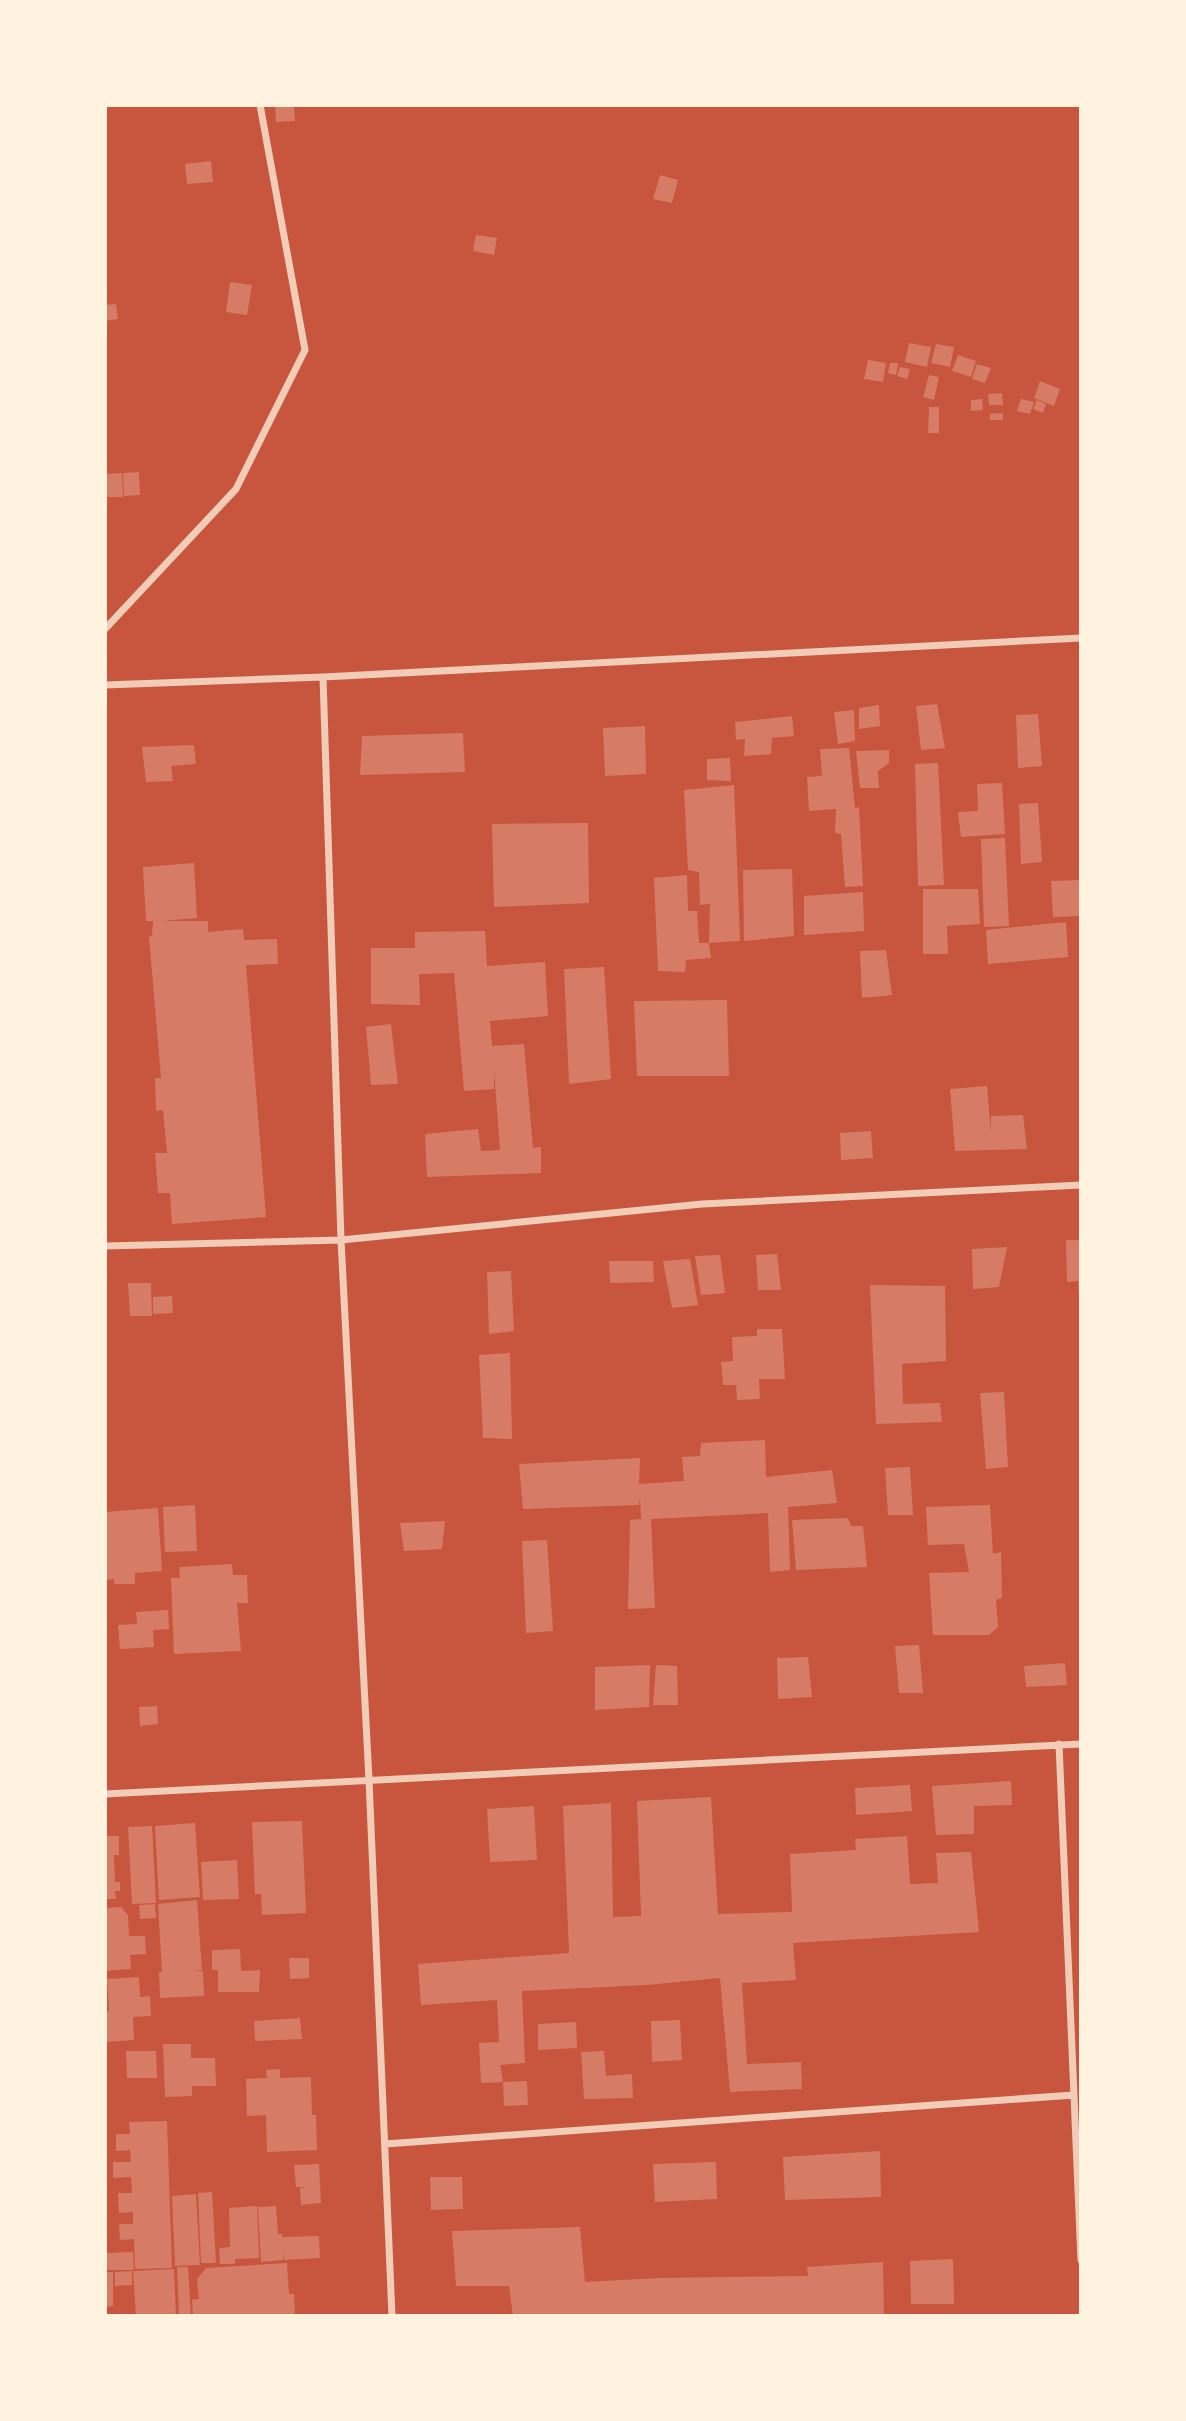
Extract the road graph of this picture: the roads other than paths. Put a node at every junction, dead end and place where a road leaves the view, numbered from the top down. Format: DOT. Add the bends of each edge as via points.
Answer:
graph roads {
  1 [pos="260,105"];
  2 [pos="105,629"];
  3 [pos="1081,638"];
  4 [pos="323,677"];
  5 [pos="105,685"];
  6 [pos="1081,1185"];
  7 [pos="341,1240"];
  8 [pos="105,1246"];
  9 [pos="1059,1744"];
  10 [pos="1081,1744"];
  11 [pos="369,1780"];
  12 [pos="105,1794"];
  13 [pos="1073,2095"];
  14 [pos="384,2144"];
  15 [pos="1081,2260"];
  16 [pos="392,2316"];
  1 -- 2 [label="street" via="305,350 236,489"];
  3 -- 4 [label="street"];
  4 -- 5 [label="street"];
  4 -- 7 [label="street"];
  6 -- 7 [label="street" via="702,1203"];
  7 -- 8 [label="street"];
  7 -- 11 [label="street"];
  9 -- 10 [label="street"];
  9 -- 11 [label="street"];
  9 -- 13 [label="street"];
  11 -- 12 [label="street"];
  11 -- 14 [label="street"];
  13 -- 14 [label="street"];
  13 -- 15 [label="street"];
  14 -- 16 [label="street"];
}
